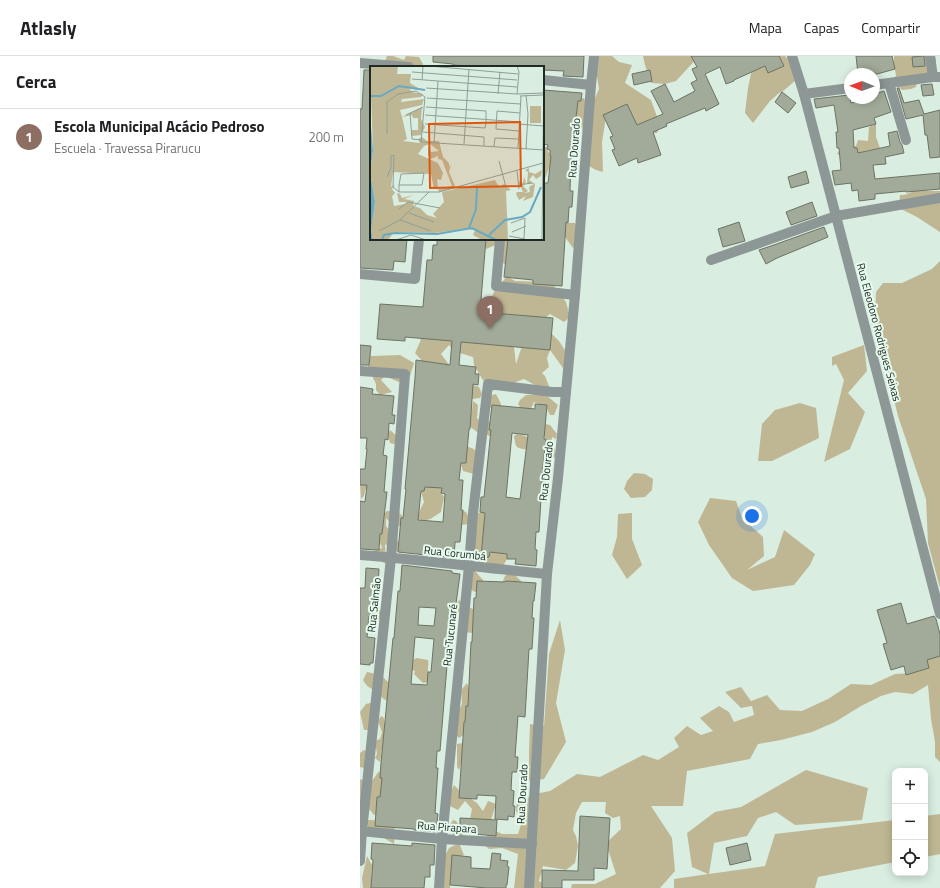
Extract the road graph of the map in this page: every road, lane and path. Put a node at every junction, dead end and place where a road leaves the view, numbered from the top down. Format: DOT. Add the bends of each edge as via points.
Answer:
graph roads {
  1 [pos="594,56"];
  2 [pos="792,56"];
  3 [pos="930,56"];
  4 [pos="380,60"];
  5 [pos="360,63"];
  6 [pos="405,66"];
  7 [pos="937,77"];
  8 [pos="544,80"];
  9 [pos="889,83"];
  10 [pos="880,84"];
  11 [pos="591,85"];
  12 [pos="844,89"];
  13 [pos="804,94"];
  14 [pos="906,140"];
  15 [pos="940,198"];
  16 [pos="836,216"];
  17 [pos="419,240"];
  18 [pos="500,240"];
  19 [pos="711,260"];
  20 [pos="360,274"];
  21 [pos="576,295"];
  22 [pos="360,371"];
  23 [pos="566,392"];
  24 [pos="360,555"];
  25 [pos="392,558"];
  26 [pos="469,566"];
  27 [pos="547,574"];
  28 [pos="940,614"];
  29 [pos="361,831"];
  30 [pos="442,839"];
  31 [pos="532,844"];
  32 [pos="360,861"];
  33 [pos="440,888"];
  34 [pos="529,888"];
  1 -- 11 [label="street, Rua Dourado"];
  2 -- 13 [label="street, Rua Eleodoro Rodrigues Seixas"];
  3 -- 7 [label="street"];
  4 -- 5 [label="street"];
  4 -- 6 [label="street"];
  7 -- 9 [label="street"];
  8 -- 11 [label="street"];
  9 -- 10 [label="street"];
  9 -- 14 [label="street"];
  11 -- 21 [label="street, Rua Dourado"];
  12 -- 13 [label="street"];
  13 -- 16 [label="street, Rua Eleodoro Rodrigues Seixas"];
  15 -- 16 [label="street"];
  16 -- 19 [label="street"];
  16 -- 28 [label="street, Rua Eleodoro Rodrigues Seixas"];
  17 -- 20 [label="street" via="415,279"];
  18 -- 21 [label="street" via="496,286"];
  21 -- 23 [label="street, Rua Dourado"];
  22 -- 25 [label="street, Rua Salmão" via="405,374"];
  23 -- 26 [label="street, Rua Tucunaré" via="488,384"];
  23 -- 27 [label="street, Rua Dourado"];
  24 -- 25 [label="street, Rua Corumbá"];
  25 -- 26 [label="street, Rua Corumbá"];
  25 -- 29 [label="street, Rua Salmão"];
  26 -- 27 [label="street, Rua Corumbá"];
  26 -- 30 [label="street, Rua Tucunaré"];
  27 -- 31 [label="street, Rua Dourado"];
  29 -- 30 [label="street, Rua Pirapara"];
  29 -- 32 [label="street, Rua Salmão"];
  30 -- 31 [label="street, Rua Pirapara"];
  30 -- 33 [label="street, Rua Tucunaré"];
  31 -- 34 [label="street, Rua Dourado"];
}
